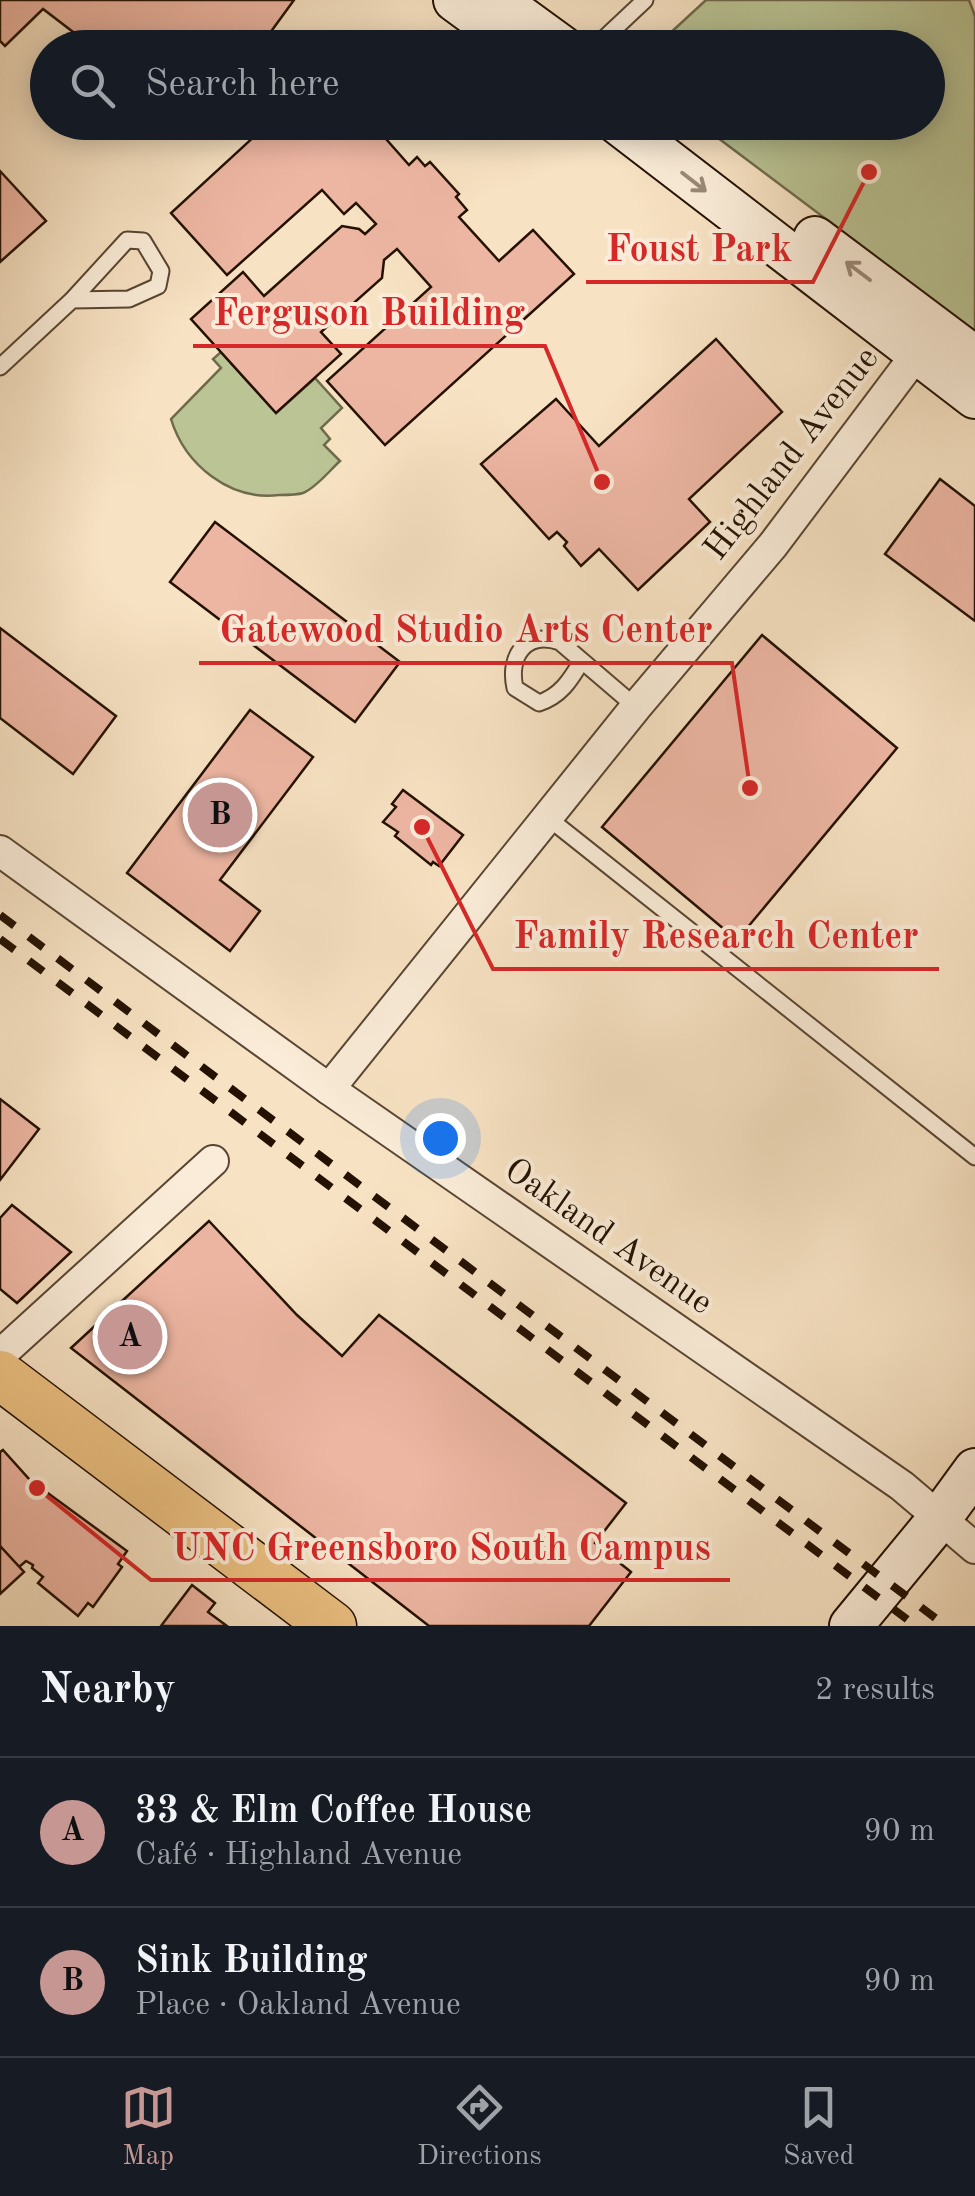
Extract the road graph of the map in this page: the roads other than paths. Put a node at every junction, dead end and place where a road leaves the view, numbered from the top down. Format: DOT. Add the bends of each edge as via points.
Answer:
graph roads {
  1 [pos="455,0"];
  2 [pos="497,0"];
  3 [pos="645,0"];
  4 [pos="495,30"];
  5 [pos="538,30"];
  6 [pos="613,30"];
  7 [pos="642,140"];
  8 [pos="685,140"];
  9 [pos="72,300"];
  10 [pos="926,342"];
  11 [pos="975,358"];
  12 [pos="0,367"];
  13 [pos="975,397"];
  14 [pos="582,662"];
  15 [pos="636,707"];
  16 [pos="547,817"];
  17 [pos="0,850"];
  18 [pos="329,1089"];
  19 [pos="975,1156"];
  20 [pos="212,1161"];
  21 [pos="0,1355"];
  22 [pos="0,1376"];
  23 [pos="975,1470"];
  24 [pos="940,1518"];
  25 [pos="975,1548"];
  26 [pos="332,1626"];
  27 [pos="851,1626"];
  1 -- 4 [label="main road"];
  2 -- 5 [label="main road"];
  3 -- 6 [label="lane"];
  7 -- 10 [label="main road, one-way"];
  10 -- 8 [label="main road, one-way"];
  9 -- 9 [label="lane" via="128,240 143,241 160,272 158,286 129,299"];
  9 -- 12 [label="lane"];
  10 -- 11 [label="main road"];
  10 -- 13 [label="main road"];
  10 -- 15 [label="street, Highland Avenue" via="773,545"];
  14 -- 14 [label="lane" via="560,642 532,642 516,654 515,688 539,703 552,698"];
  14 -- 15 [label="lane"];
  15 -- 16 [label="street, Highland Avenue"];
  16 -- 18 [label="street, Highland Avenue"];
  16 -- 19 [label="lane"];
  17 -- 18 [label="street, Oakland Avenue"];
  18 -- 24 [label="street, Oakland Avenue"];
  20 -- 21 [label="street"];
  22 -- 26 [label="main road"];
  23 -- 24 [label="main road"];
  24 -- 25 [label="street, Oakland Avenue"];
  24 -- 27 [label="main road"];
}
